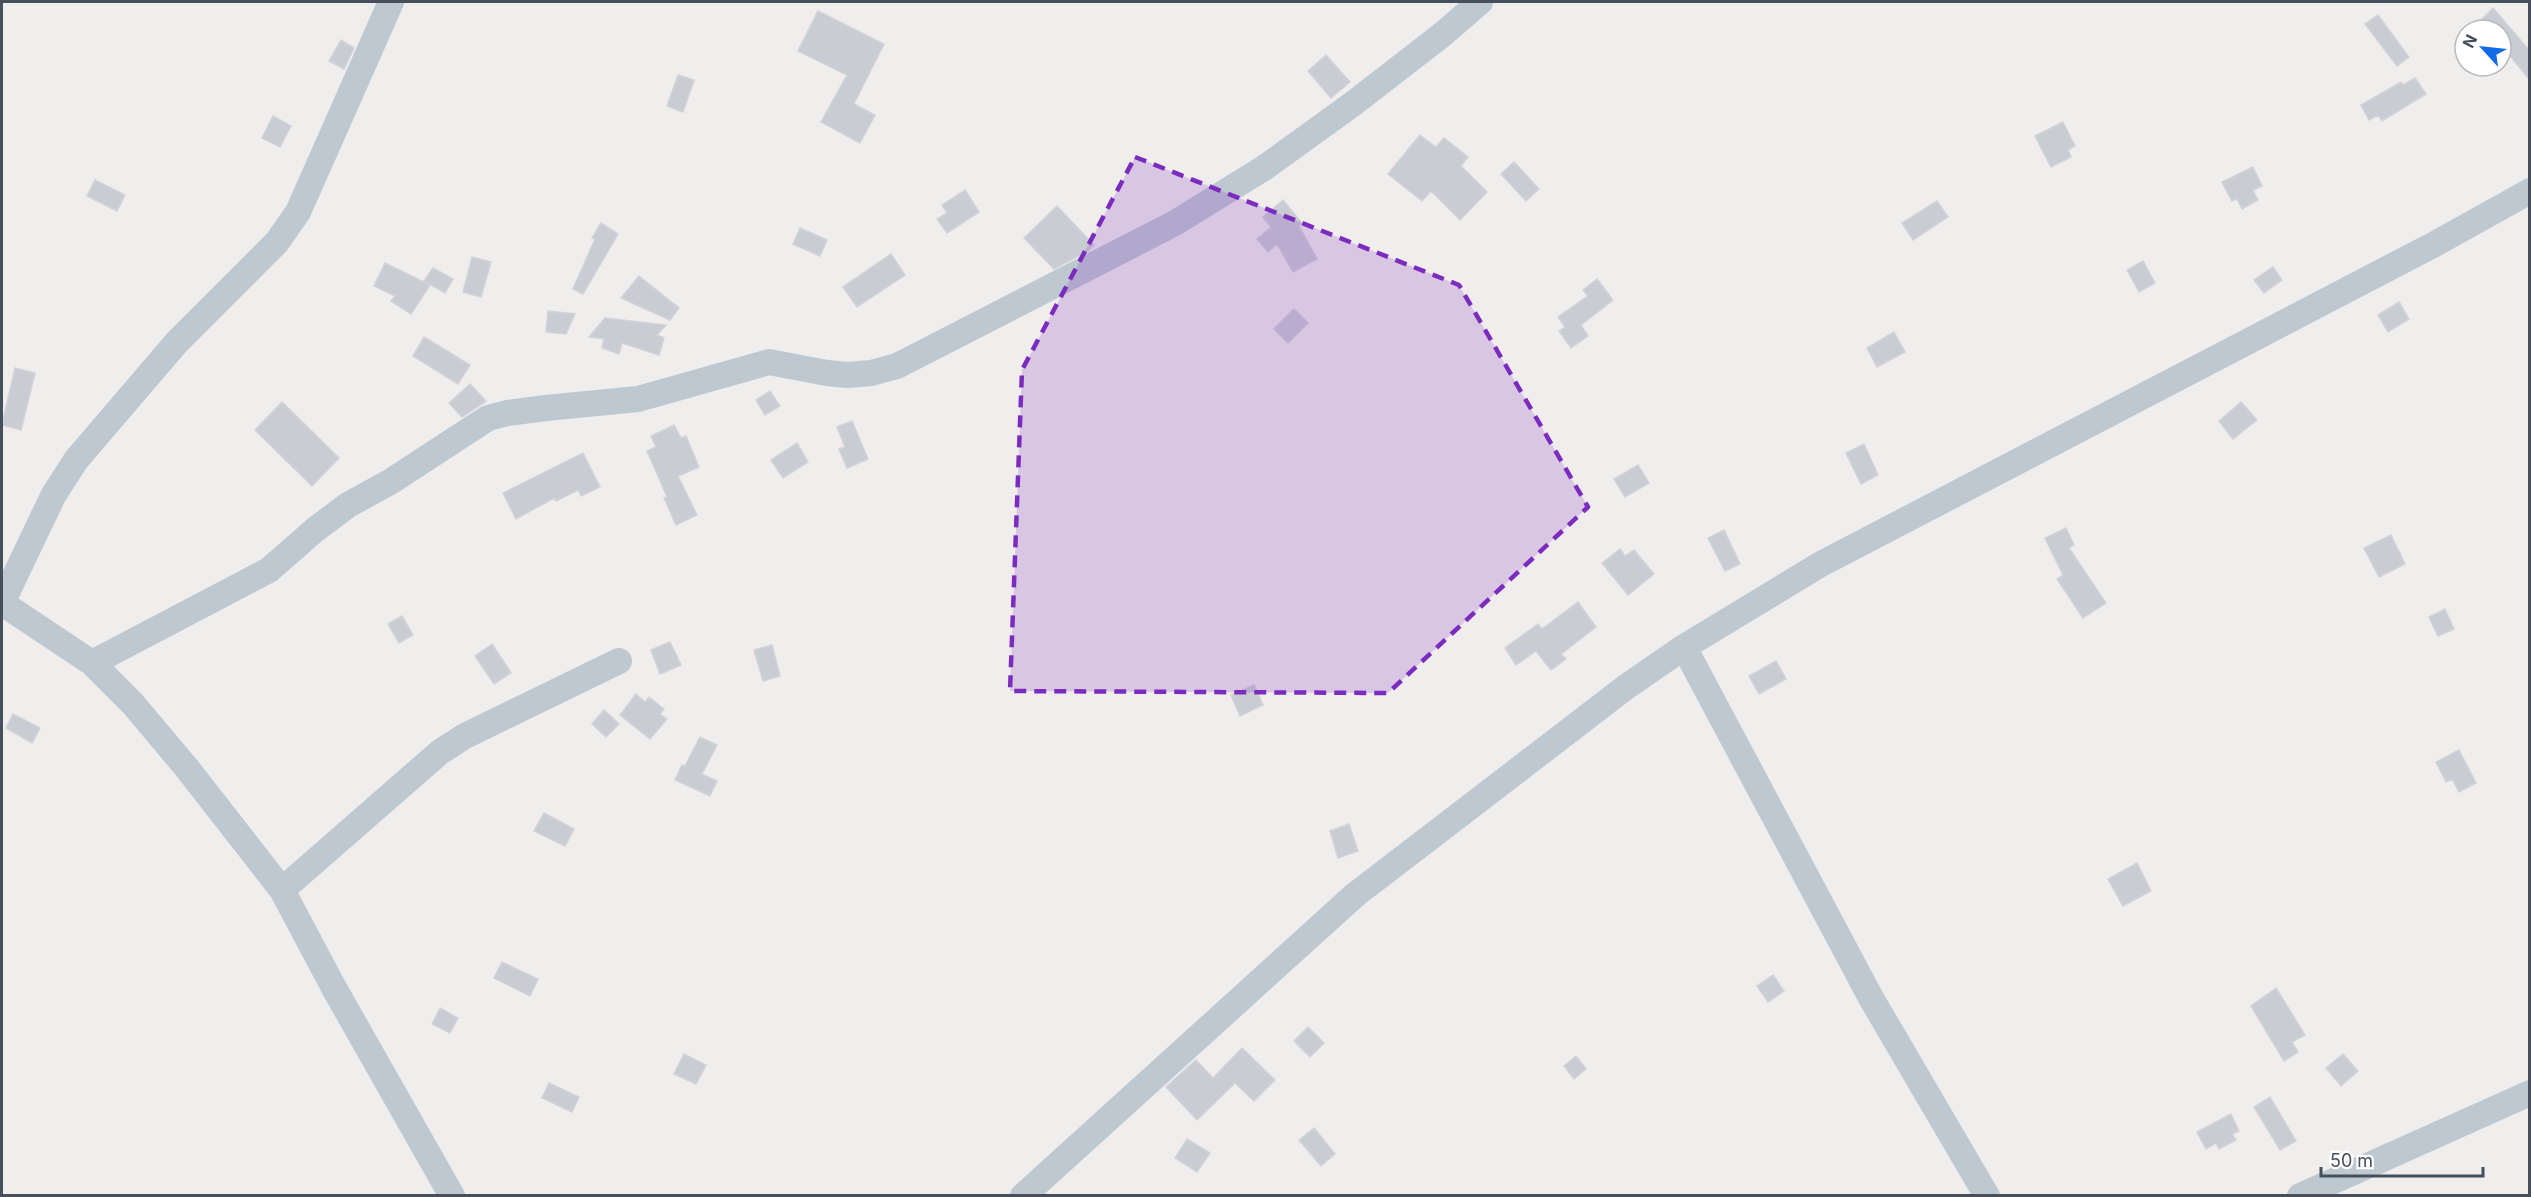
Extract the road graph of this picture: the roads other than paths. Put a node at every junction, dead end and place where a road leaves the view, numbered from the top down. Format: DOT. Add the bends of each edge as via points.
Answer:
graph roads {
  1 [pos="392,2"];
  2 [pos="1480,2"];
  3 [pos="2529,191"];
  4 [pos="2,603"];
  5 [pos="1684,647"];
  6 [pos="619,661"];
  7 [pos="92,663"];
  8 [pos="282,890"];
  9 [pos="2529,1094"];
  10 [pos="452,1196"];
  11 [pos="1023,1196"];
  12 [pos="1987,1196"];
  13 [pos="2300,1196"];
  1 -- 4 [label="street" via="298,213 277,242 177,342 75,460 53,496"];
  2 -- 7 [label="street" via="1354,103 1264,168 1175,223 897,366 847,375 770,362 638,399 488,418 348,505 269,570"];
  3 -- 5 [label="street" via="1821,564"];
  4 -- 7 [label="street"];
  5 -- 11 [label="street" via="1355,895"];
  5 -- 12 [label="street" via="1871,998"];
  6 -- 8 [label="street" via="440,752"];
  7 -- 8 [label="street" via="186,767"];
  8 -- 10 [label="street"];
  9 -- 13 [label="street"];
}
